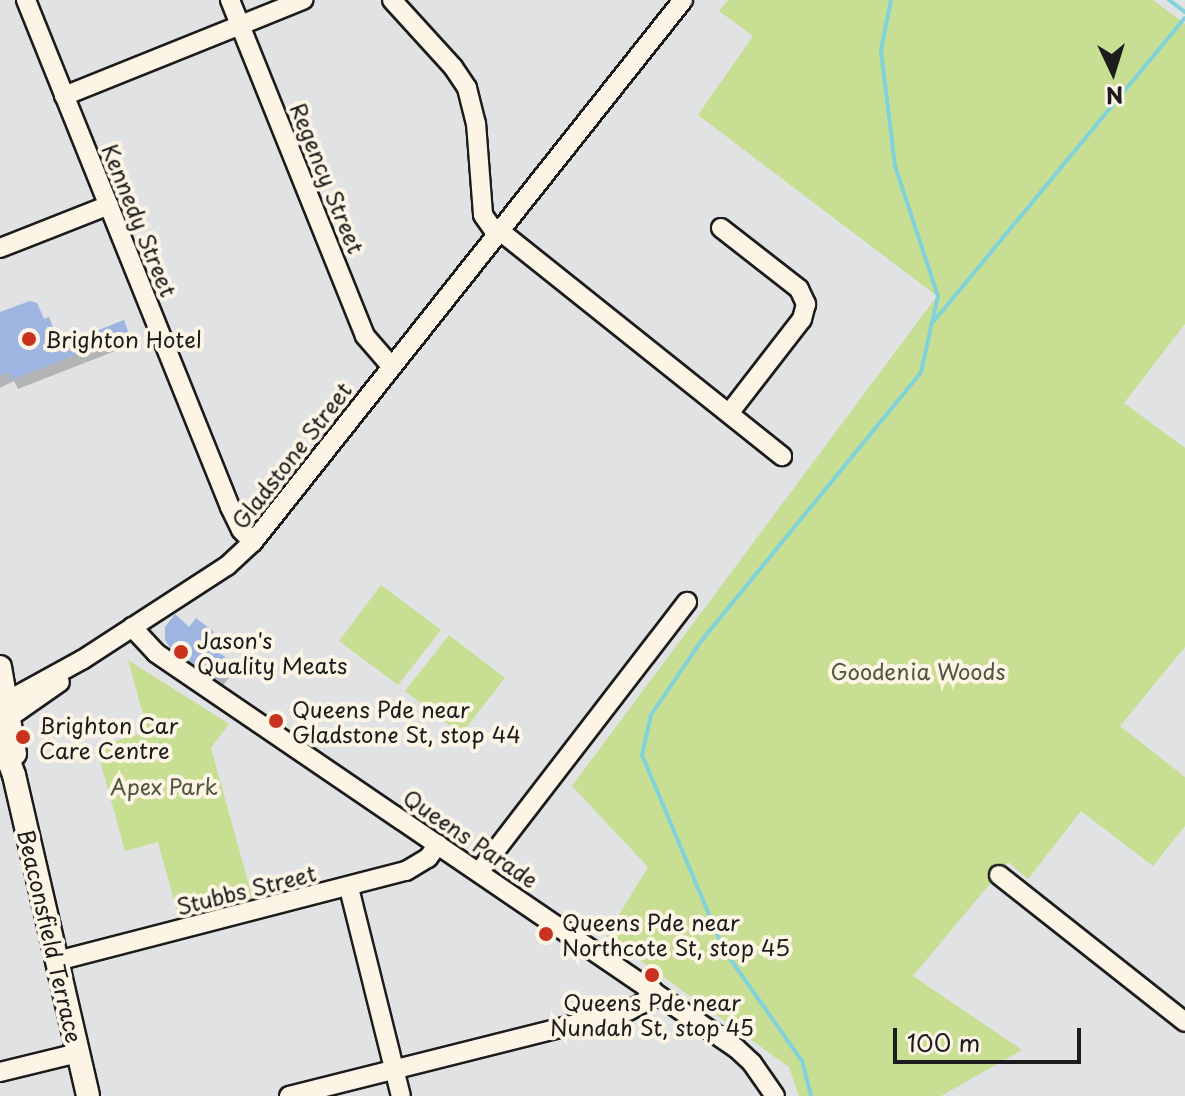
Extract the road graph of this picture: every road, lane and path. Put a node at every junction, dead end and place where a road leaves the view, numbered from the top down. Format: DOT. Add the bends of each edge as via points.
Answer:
graph roads {
  1 [pos="26,0"];
  2 [pos="230,0"];
  3 [pos="303,0"];
  4 [pos="392,0"];
  5 [pos="683,0"];
  6 [pos="240,25"];
  7 [pos="64,96"];
  8 [pos="109,205"];
  9 [pos="721,228"];
  10 [pos="498,233"];
  11 [pos="0,248"];
  12 [pos="391,366"];
  13 [pos="730,412"];
  14 [pos="782,456"];
  15 [pos="253,542"];
  16 [pos="687,602"];
  17 [pos="132,627"];
  18 [pos="0,667"];
  19 [pos="3,717"];
  20 [pos="438,844"];
  21 [pos="479,872"];
  22 [pos="999,875"];
  23 [pos="349,888"];
  24 [pos="57,961"];
  25 [pos="653,991"];
  26 [pos="1185,1022"];
  27 [pos="78,1053"];
  28 [pos="394,1069"];
  29 [pos="0,1072"];
  30 [pos="88,1096"];
  31 [pos="289,1096"];
  32 [pos="401,1096"];
  33 [pos="775,1096"];
  1 -- 7 [label="street, Kennedy Street"];
  2 -- 6 [label="street, Regency Street"];
  3 -- 6 [label="street"];
  4 -- 10 [label="street" via="467,88 476,123 483,215"];
  5 -- 10 [label="street, Gladstone Street"];
  6 -- 7 [label="street"];
  6 -- 12 [label="street, Regency Street" via="365,336"];
  7 -- 8 [label="street, Kennedy Street"];
  8 -- 11 [label="street"];
  8 -- 15 [label="street, Kennedy Street" via="237,524"];
  9 -- 13 [label="street" via="799,289 806,304 802,319"];
  10 -- 12 [label="street, Gladstone Street"];
  10 -- 13 [label="street"];
  12 -- 15 [label="street, Gladstone Street"];
  13 -- 14 [label="street"];
  15 -- 17 [label="street, Gladstone Street" via="227,566"];
  16 -- 21 [label="street"];
  17 -- 19 [label="street, Gladstone Street"];
  17 -- 20 [label="street, Queens Parade" via="148,648"];
  18 -- 19 [label="main road, Beaconsfield Terrace"];
  19 -- 24 [label="main road, Beaconsfield Terrace"];
  20 -- 21 [label="street, Queens Parade"];
  20 -- 23 [label="street, Stubbs Street" via="422,863"];
  21 -- 25 [label="street, Queens Parade"];
  22 -- 26 [label="street"];
  23 -- 24 [label="street, Stubbs Street"];
  23 -- 28 [label="street"];
  24 -- 27 [label="main road, Beaconsfield Terrace"];
  25 -- 28 [label="street" via="628,1011"];
  25 -- 33 [label="street, Queens Parade" via="736,1048"];
  27 -- 29 [label="street"];
  27 -- 30 [label="main road, Beaconsfield Terrace"];
  28 -- 31 [label="street"];
  28 -- 32 [label="street"];
}
